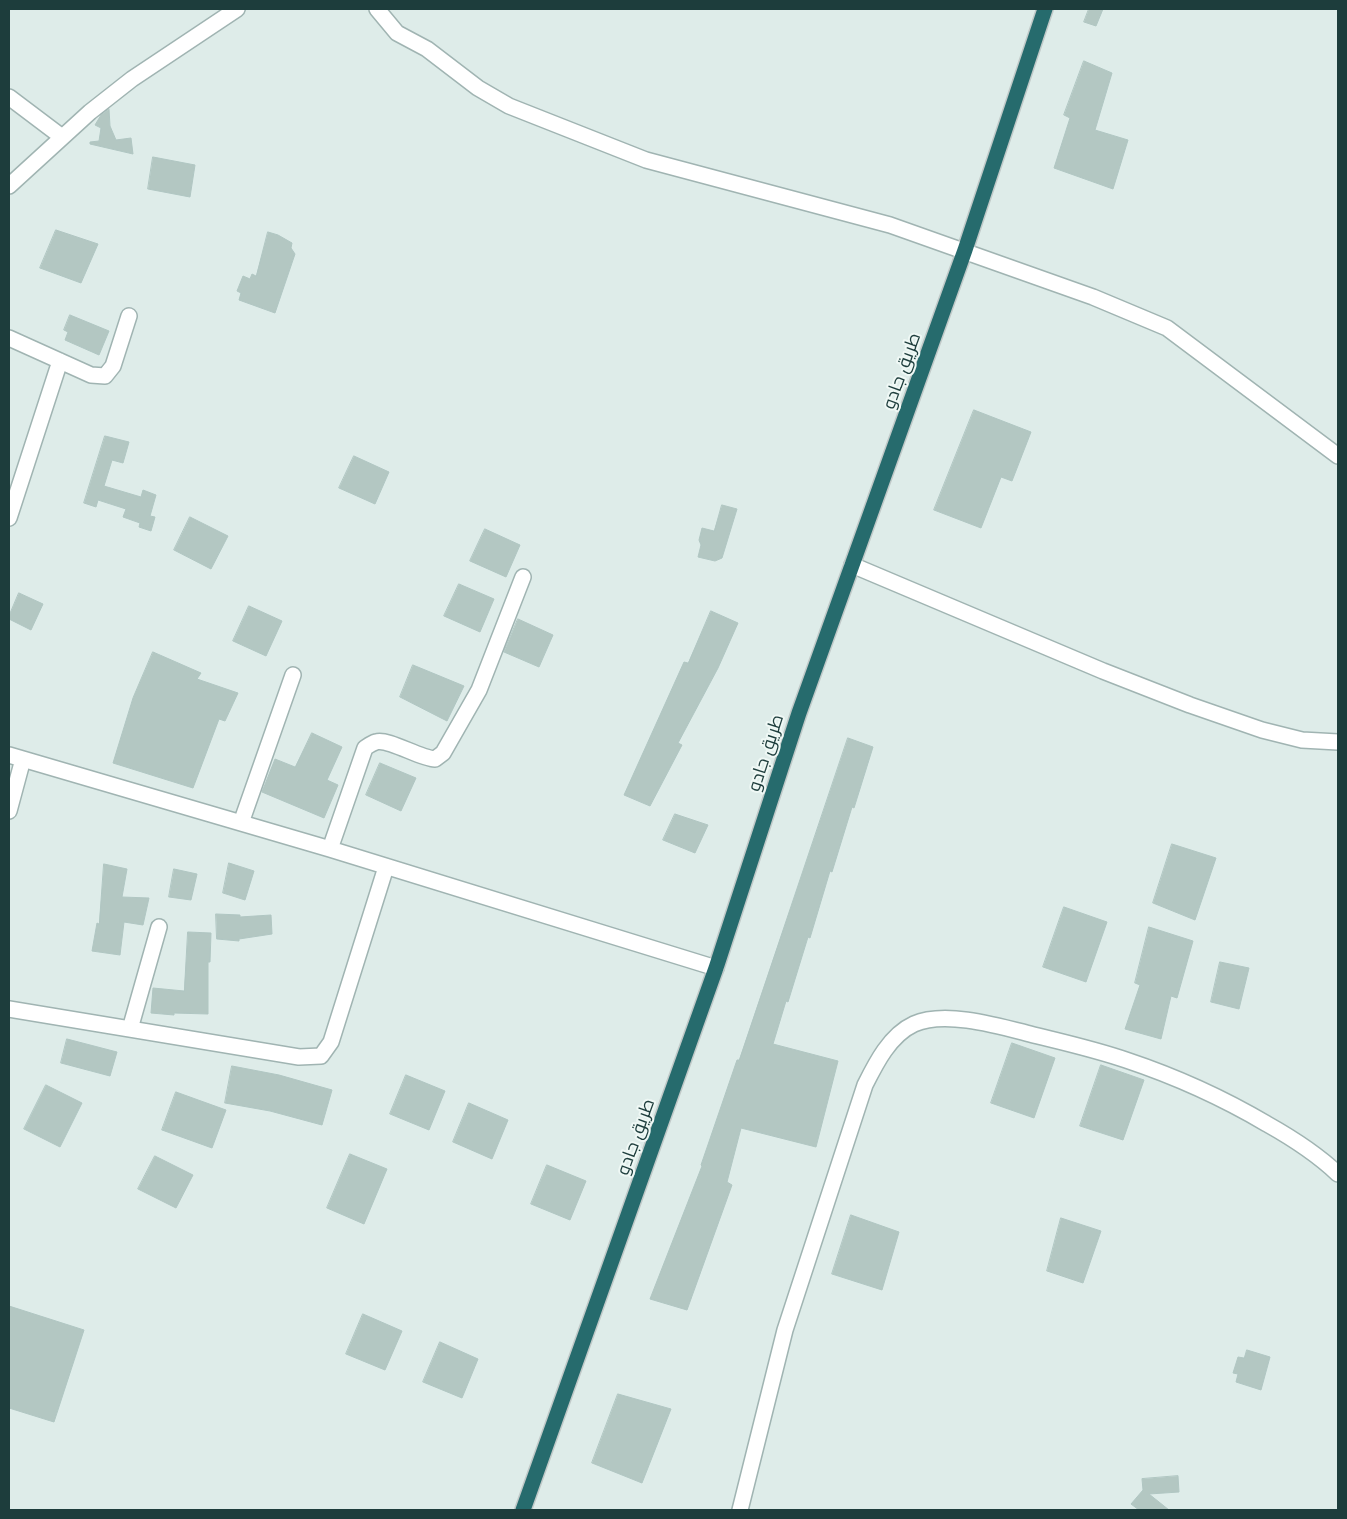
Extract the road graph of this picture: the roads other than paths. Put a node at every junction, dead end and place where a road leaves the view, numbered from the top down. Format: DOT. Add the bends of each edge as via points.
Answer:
graph roads {
  1 [pos="236,9"];
  2 [pos="376,9"];
  3 [pos="1045,9"];
  4 [pos="9,98"];
  5 [pos="62,137"];
  6 [pos="9,186"];
  7 [pos="965,250"];
  8 [pos="129,316"];
  9 [pos="9,338"];
  10 [pos="60,361"];
  11 [pos="1338,456"];
  12 [pos="9,518"];
  13 [pos="852,565"];
  14 [pos="523,577"];
  15 [pos="293,675"];
  16 [pos="1338,742"];
  17 [pos="16,757"];
  18 [pos="9,810"];
  19 [pos="241,823"];
  20 [pos="330,849"];
  21 [pos="386,866"];
  22 [pos="159,927"];
  23 [pos="716,968"];
  24 [pos="9,1009"];
  25 [pos="130,1029"];
  26 [pos="1338,1174"];
  27 [pos="523,1510"];
  28 [pos="740,1510"];
  1 -- 5 [label="street" via="132,79"];
  2 -- 7 [label="street" via="397,33 509,106 646,160 890,224"];
  3 -- 7 [label="highway, طريق جادو"];
  4 -- 5 [label="street"];
  5 -- 6 [label="street"];
  7 -- 11 [label="street" via="1167,328"];
  7 -- 13 [label="highway, طريق جادو"];
  8 -- 10 [label="street" via="113,366 105,376 91,375"];
  9 -- 10 [label="street"];
  10 -- 12 [label="street"];
  13 -- 16 [label="street" via="1190,705 1262,730 1302,740"];
  13 -- 23 [label="highway, طريق جادو" via="799,713"];
  14 -- 20 [label="street" via="478,690 443,753 435,759 426,759 377,741 365,748"];
  15 -- 19 [label="street"];
  17 -- 18 [label="street"];
  17 -- 19 [label="street"];
  19 -- 20 [label="street"];
  20 -- 21 [label="street"];
  21 -- 23 [label="street"];
  21 -- 25 [label="street" via="331,1042 320,1056 299,1057"];
  22 -- 25 [label="street"];
  23 -- 27 [label="highway, طريق جادو"];
  24 -- 25 [label="street"];
  26 -- 28 [label="street" via="1288,1136 1238,1107 1126,1060 989,1024 946,1019 915,1024 890,1045 865,1085 785,1330"];
}
